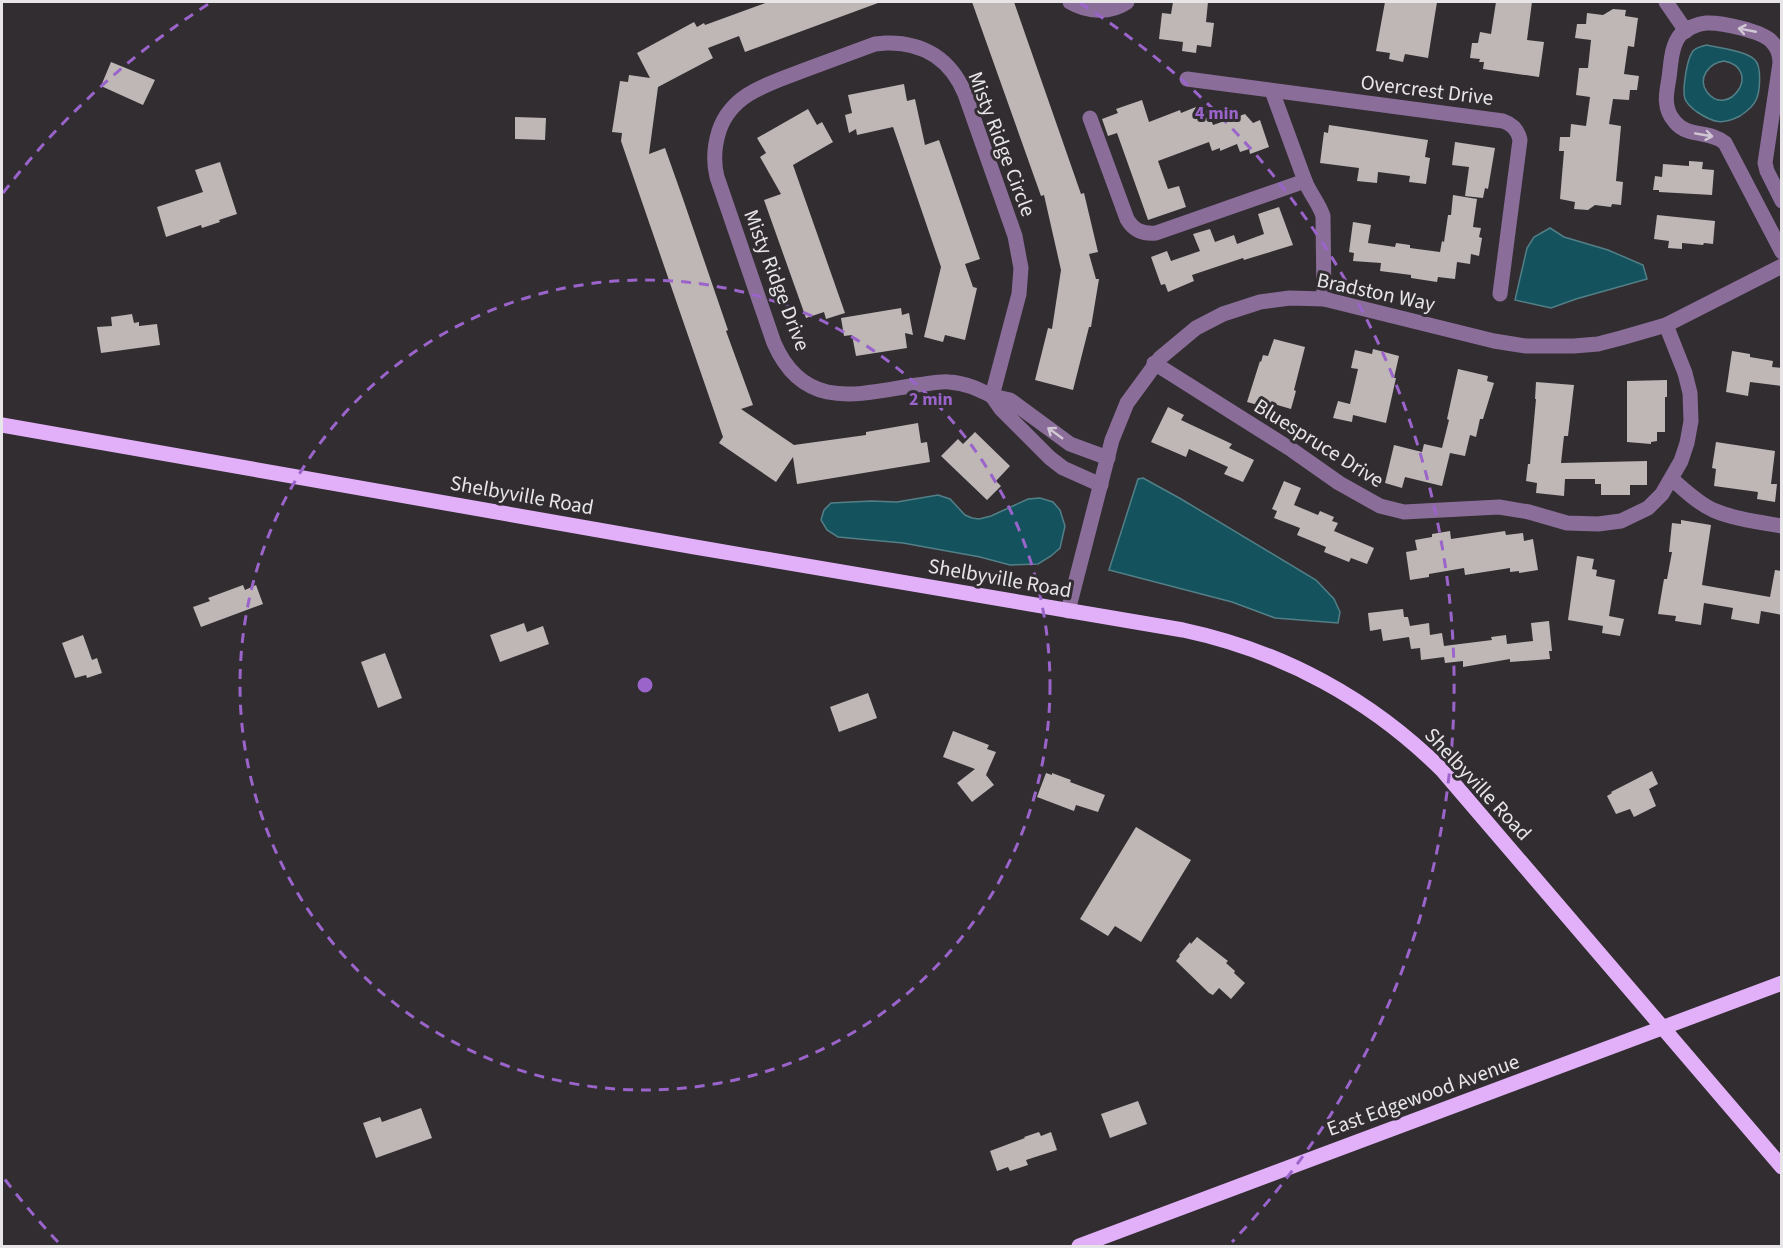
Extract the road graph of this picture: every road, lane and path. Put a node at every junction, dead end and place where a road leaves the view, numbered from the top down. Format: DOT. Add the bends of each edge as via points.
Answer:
graph roads {
  1 [pos="1070,2"];
  2 [pos="1127,2"];
  3 [pos="1666,2"];
  4 [pos="1686,31"];
  5 [pos="1187,79"];
  6 [pos="764,85"];
  7 [pos="1272,91"];
  8 [pos="1090,118"];
  9 [pos="1305,182"];
  10 [pos="1782,201"];
  11 [pos="1782,252"];
  12 [pos="1782,266"];
  13 [pos="1500,294"];
  14 [pos="1324,299"];
  15 [pos="1666,325"];
  16 [pos="1154,363"];
  17 [pos="992,396"];
  18 [pos="2,425"];
  19 [pos="1108,458"];
  20 [pos="1672,479"];
  21 [pos="1101,485"];
  22 [pos="1782,525"];
  23 [pos="1068,610"];
  24 [pos="1782,983"];
  25 [pos="1663,1028"];
  26 [pos="1782,1167"];
  27 [pos="1079,1246"];
  1 -- 2 [label="street" via="1088,10 1106,10"];
  3 -- 4 [label="street"];
  10 -- 4 [label="street, one-way" via="1765,163 1780,61 1777,48 1759,33 1708,23"];
  4 -- 11 [label="street, one-way" via="1673,52 1666,98 1669,113 1681,128 1715,136 1725,143"];
  5 -- 7 [label="street, Overcrest Drive"];
  6 -- 17 [label="street, Misty Ridge Drive" via="739,100 726,115 716,140 715,162 719,183 784,362 814,387 840,395 947,381 981,389"];
  6 -- 17 [label="street, Misty Ridge Circle" via="876,44 918,47 952,71 965,94 1019,256 1018,294"];
  7 -- 9 [label="street"];
  7 -- 13 [label="street, Overcrest Drive" via="1503,121 1513,126 1520,140"];
  8 -- 9 [label="street" via="1127,219 1142,233 1156,233"];
  9 -- 14 [label="street" via="1323,216"];
  12 -- 15 [label="street, Bradston Way"];
  14 -- 15 [label="street, Bradston Way" via="1526,346 1591,345"];
  14 -- 16 [label="street, Bradston Way" via="1260,302 1223,314 1196,328"];
  15 -- 20 [label="street, Bluespruce Drive" via="1688,380 1691,413 1687,443"];
  16 -- 19 [label="street, Bradston Way" via="1124,410"];
  16 -- 20 [label="street, Bluespruce Drive" via="1339,483 1380,506 1404,512 1499,507 1567,523 1598,524 1621,521 1648,508"];
  19 -- 17 [label="street, Misty Ridge Drive, one-way" via="1070,444 1010,400"];
  17 -- 21 [label="street, Misty Ridge Drive" via="1050,458"];
  18 -- 23 [label="main road, Shelbyville Road"];
  19 -- 21 [label="street, Bradston Way"];
  20 -- 22 [label="street" via="1713,510"];
  21 -- 23 [label="street, Bradston Way"];
  23 -- 25 [label="main road, Shelbyville Road" via="1198,633 1242,646 1299,668 1363,705 1415,744 1443,771"];
  24 -- 25 [label="main road, East Edgewood Avenue"];
  25 -- 26 [label="main road, Shelbyville Road"];
  25 -- 27 [label="main road, East Edgewood Avenue"];
}
